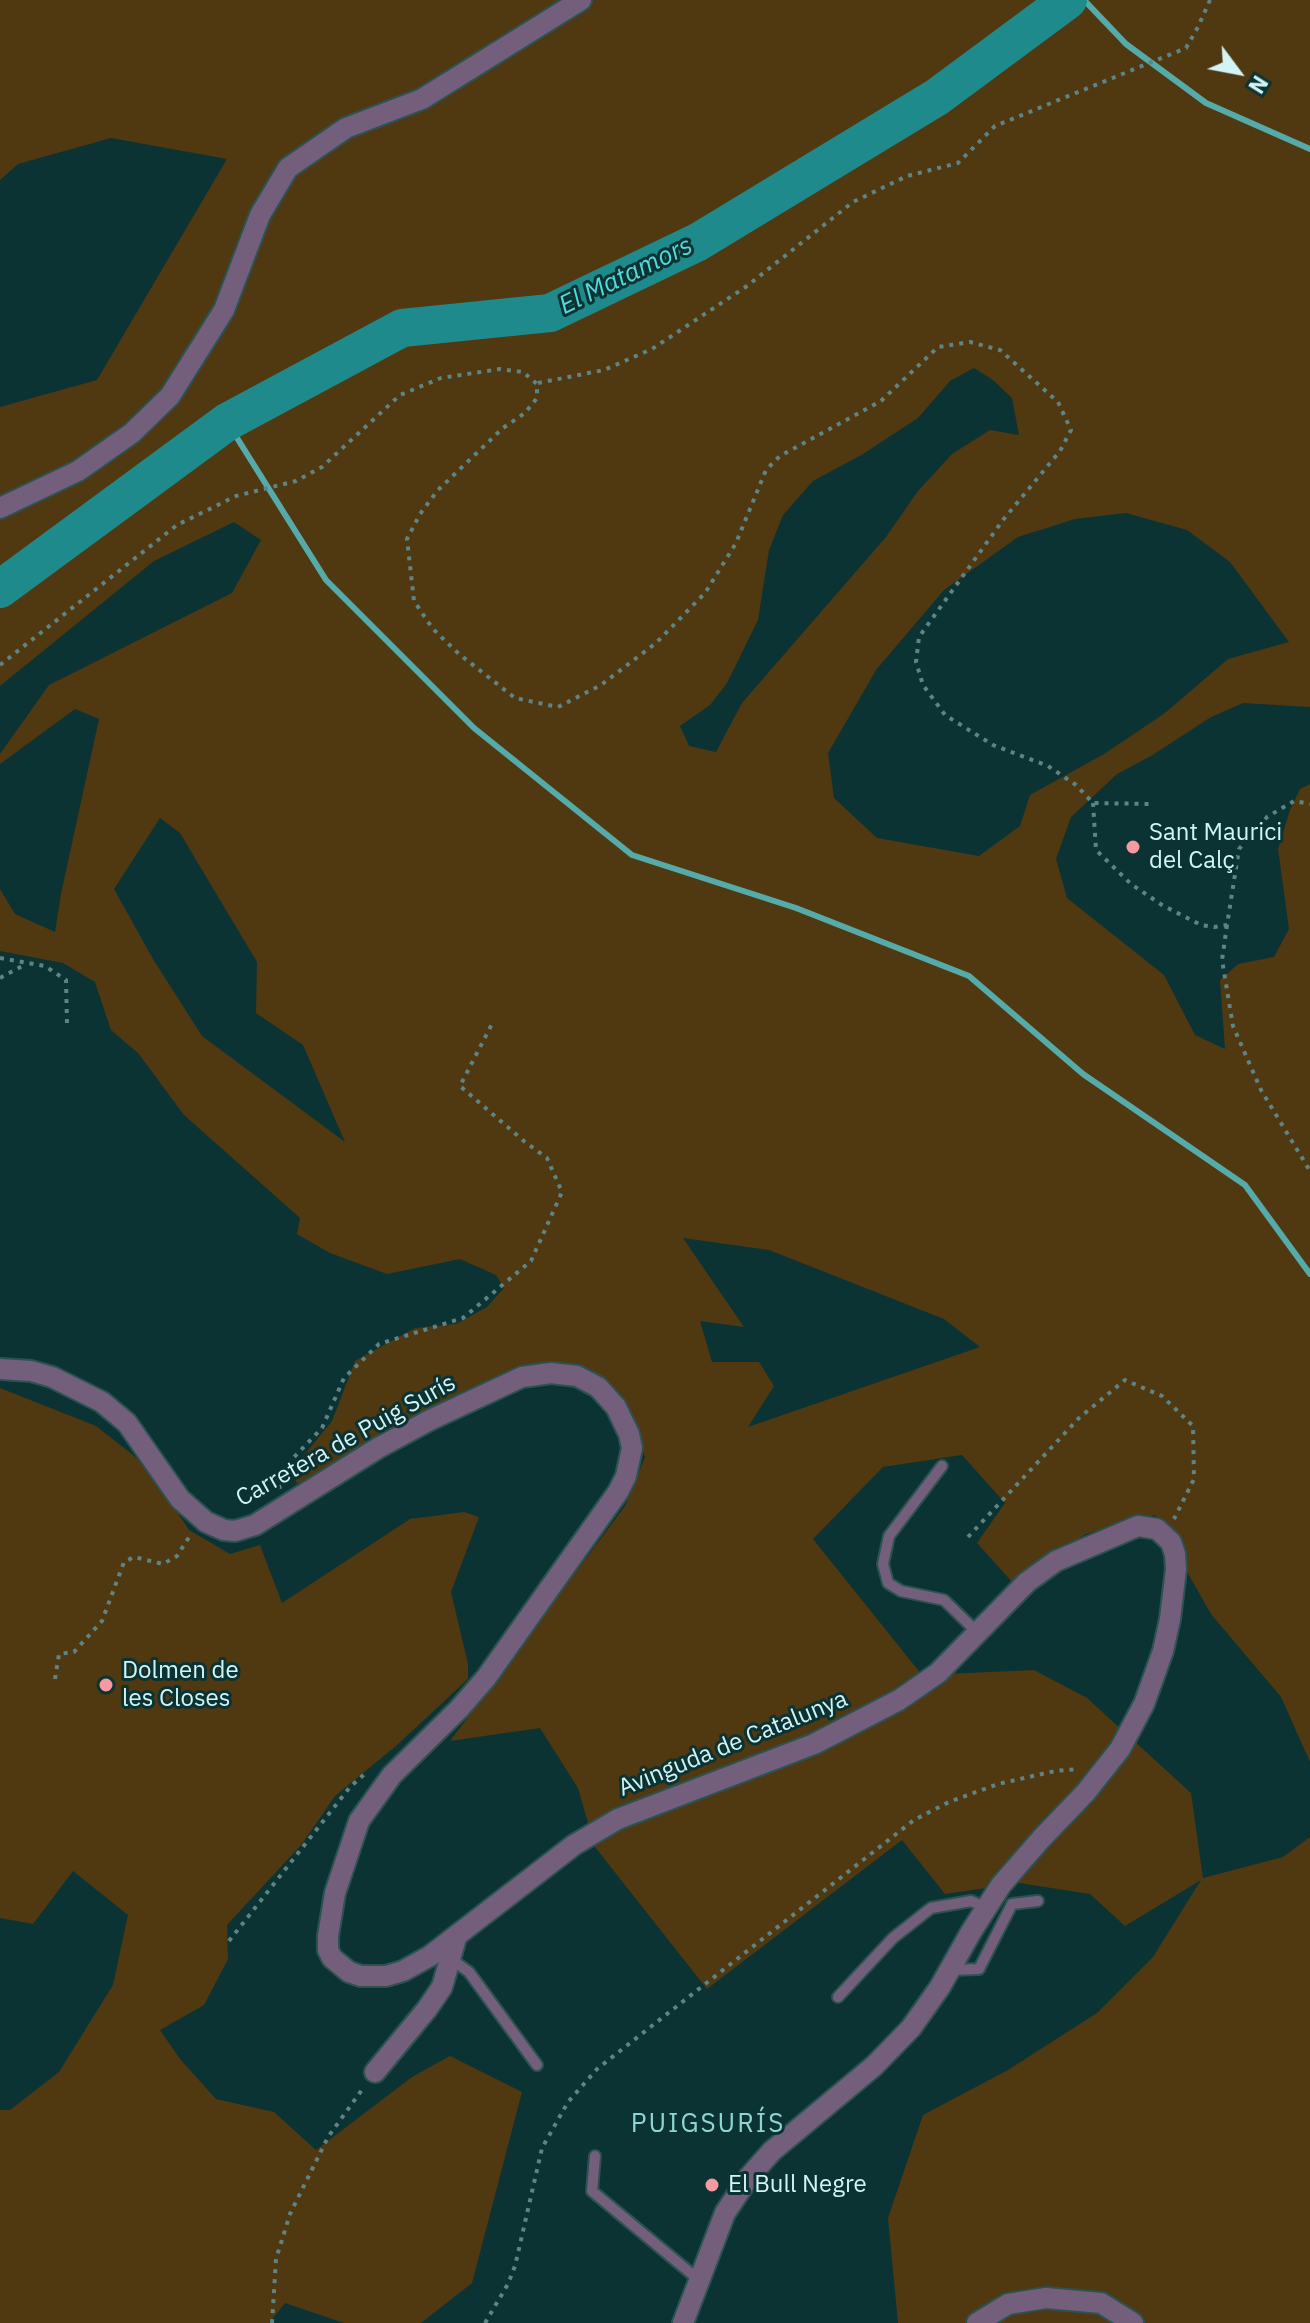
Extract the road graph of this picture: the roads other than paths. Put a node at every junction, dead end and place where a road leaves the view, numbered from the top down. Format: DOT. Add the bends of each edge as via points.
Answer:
graph roads {
  1 [pos="581,0"];
  2 [pos="0,508"];
  3 [pos="0,1369"];
  4 [pos="942,1466"];
  5 [pos="978,1633"];
  6 [pos="1038,1901"];
  7 [pos="985,1907"];
  8 [pos="328,1936"];
  9 [pos="456,1938"];
  10 [pos="451,1959"];
  11 [pos="950,1970"];
  12 [pos="838,1997"];
  13 [pos="537,2065"];
  14 [pos="375,2072"];
  15 [pos="595,2156"];
  16 [pos="699,2280"];
  17 [pos="683,2323"];
  18 [pos="977,2323"];
  19 [pos="1133,2323"];
  1 -- 2 [label="street" via="422,99 346,128 288,168 260,215 224,310 170,396 132,433 78,471"];
  3 -- 8 [label="street, Carretera de Puig Surís" via="31,1371 90,1393 132,1430 180,1499 214,1528 235,1531 255,1525 354,1461 502,1385 537,1374 564,1373 587,1380 607,1395 629,1434 631,1462 618,1492 486,1678 366,1808 343,1865"];
  4 -- 5 [label="lane" via="889,1536 883,1564 888,1583 944,1600"];
  5 -- 7 [label="street, Avinguda de Catalunya" via="1027,1582 1056,1561 1138,1526 1165,1535 1175,1554 1163,1651 1139,1715 1105,1770"];
  5 -- 9 [label="street, Avinguda de Catalunya" via="921,1687 846,1728 592,1833"];
  6 -- 11 [label="lane" via="1012,1904 979,1969"];
  7 -- 11 [label="street"];
  7 -- 12 [label="lane" via="971,1901 931,1908 893,1938"];
  8 -- 9 [label="street, Avinguda de Catalunya" via="332,1958 349,1972 373,1978 403,1971"];
  9 -- 10 [label="street"];
  10 -- 13 [label="lane" via="469,1972"];
  10 -- 14 [label="street" via="442,1987"];
  11 -- 16 [label="street" via="894,2047 758,2165 725,2213"];
  15 -- 16 [label="lane" via="592,2191"];
  16 -- 17 [label="street"];
  18 -- 19 [label="street" via="1008,2304 1046,2298 1101,2303"];
}
